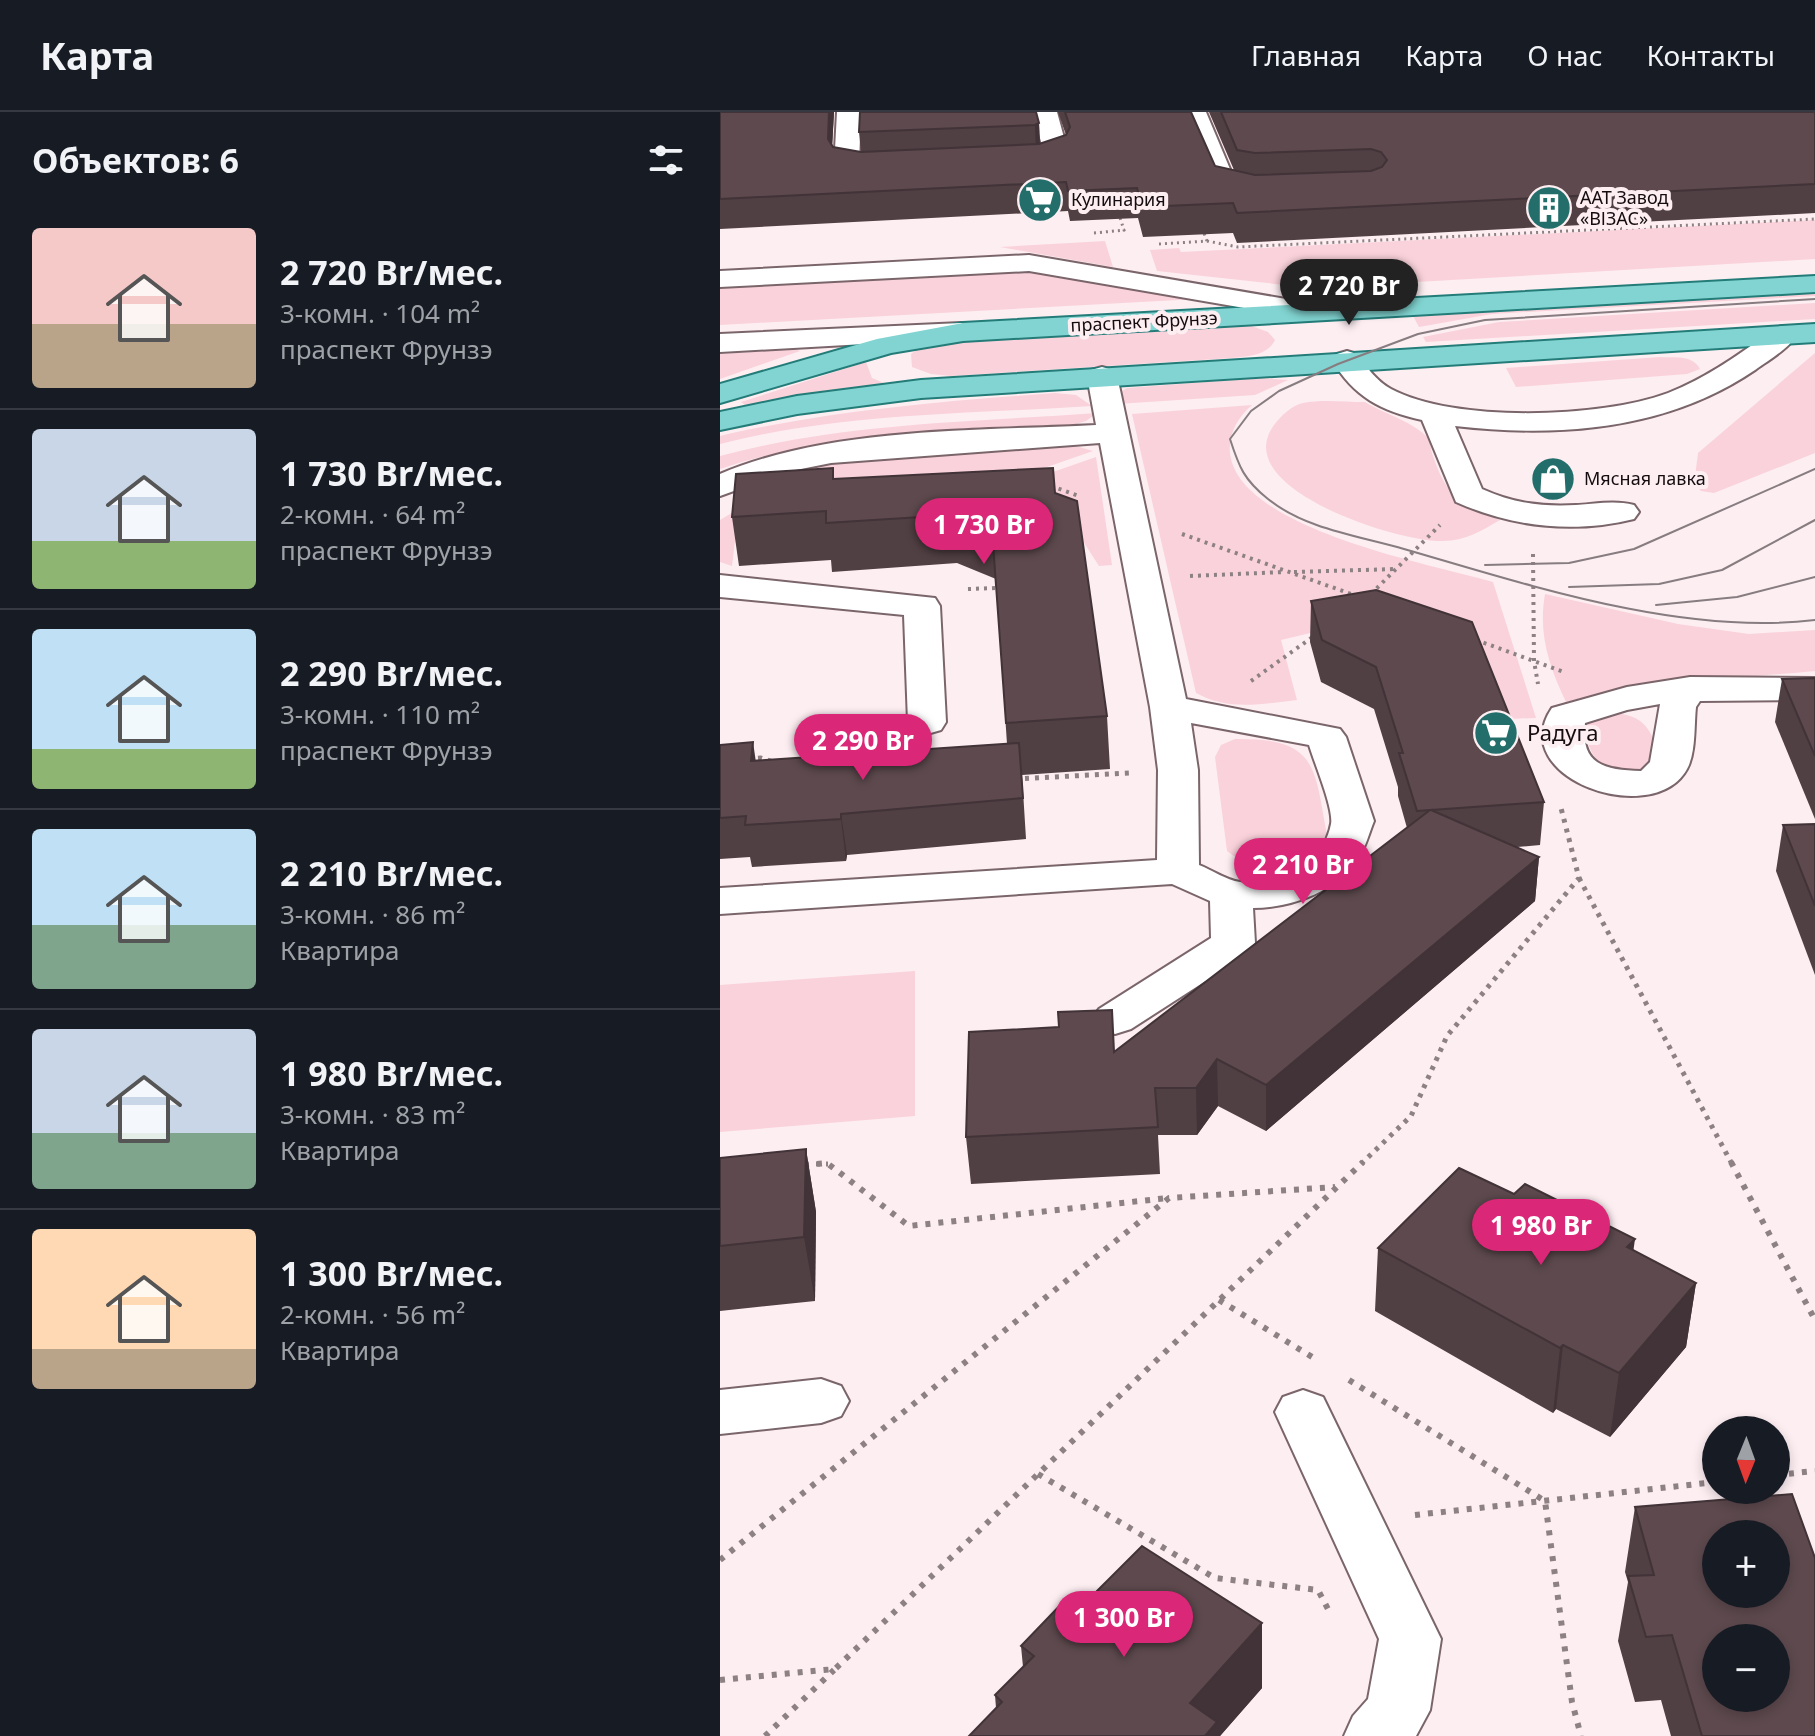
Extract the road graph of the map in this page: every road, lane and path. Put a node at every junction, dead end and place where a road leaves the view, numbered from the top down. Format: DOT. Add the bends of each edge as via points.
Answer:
graph roads {
  1 [pos="849,112"];
  2 [pos="1045,112"];
  3 [pos="1194,112"];
  4 [pos="997,165"];
  5 [pos="909,169"];
  6 [pos="1284,192"];
  7 [pos="1120,218"];
  8 [pos="1815,219"];
  9 [pos="1202,227"];
  10 [pos="1125,230"];
  11 [pos="1207,241"];
  12 [pos="1145,245"];
  13 [pos="720,279"];
  14 [pos="1815,284"];
  15 [pos="1315,312"];
  16 [pos="963,332"];
  17 [pos="1815,333"];
  18 [pos="1783,335"];
  19 [pos="720,343"];
  20 [pos="887,345"];
  21 [pos="1341,361"];
  22 [pos="1102,376"];
  23 [pos="921,389"];
  24 [pos="720,394"];
  25 [pos="1435,415"];
  26 [pos="720,421"];
  27 [pos="1115,433"];
  28 [pos="1042,483"];
  29 [pos="720,486"];
  30 [pos="1468,495"];
  31 [pos="1622,512"];
  32 [pos="1130,516"];
  33 [pos="1532,517"];
  34 [pos="1397,569"];
  35 [pos="1288,572"];
  36 [pos="1146,578"];
  37 [pos="720,586"];
  38 [pos="997,588"];
  39 [pos="968,589"];
  40 [pos="1316,635"];
  41 [pos="1464,635"];
  42 [pos="1534,661"];
  43 [pos="1690,688"];
  44 [pos="1539,689"];
  45 [pos="1815,689"];
  46 [pos="1647,694"];
  47 [pos="1187,710"];
  48 [pos="927,722"];
  49 [pos="734,760"];
  50 [pos="775,762"];
  51 [pos="1574,765"];
  52 [pos="1178,770"];
  53 [pos="1011,779"];
  54 [pos="1178,871"];
  55 [pos="1579,878"];
  56 [pos="1231,895"];
  57 [pos="720,901"];
  58 [pos="1115,1019"];
  59 [pos="796,1165"];
  60 [pos="1336,1187"];
  61 [pos="1169,1198"];
  62 [pos="1219,1300"];
  63 [pos="1815,1320"];
  64 [pos="1324,1385"];
  65 [pos="821,1401"];
  66 [pos="720,1412"];
  67 [pos="1815,1471"];
  68 [pos="1038,1474"];
  69 [pos="1790,1474"];
  70 [pos="1702,1484"];
  71 [pos="1545,1501"];
  72 [pos="1355,1521"];
  73 [pos="720,1560"];
  74 [pos="1318,1590"];
  75 [pos="1337,1626"];
  76 [pos="835,1669"];
  77 [pos="720,1680"];
  78 [pos="765,1736"];
  79 [pos="1376,1736"];
  80 [pos="1581,1736"];
  1 -- 5 [label="lane" via="846,168"];
  2 -- 4 [label="lane" via="1057,156 1041,163"];
  3 -- 6 [label="lane" via="1225,187"];
  7 -- 10 [label="path"];
  8 -- 11 [label="path" via="1238,247"];
  9 -- 11 [label="path"];
  11 -- 12 [label="path"];
  13 -- 15 [label="lane" via="1029,263"];
  14 -- 15 [label="main road, праспект Фрунзэ"];
  15 -- 16 [label="main road, праспект Фрунзэ"];
  15 -- 21 [label="main road"];
  16 -- 19 [label="lane"];
  16 -- 20 [label="main road, праспект Фрунзэ"];
  17 -- 18 [label="main road"];
  18 -- 21 [label="main road"];
  18 -- 25 [label="lane" via="1736,371 1677,401 1609,417 1520,421"];
  20 -- 23 [label="main road" via="883,360 894,375"];
  20 -- 24 [label="main road, праспект Фрунзэ"];
  21 -- 22 [label="main road"];
  21 -- 25 [label="lane" via="1377,395"];
  22 -- 23 [label="main road"];
  22 -- 27 [label="lane"];
  23 -- 26 [label="main road"];
  25 -- 30 [label="lane"];
  27 -- 29 [label="lane" via="814,455 756,469"];
  27 -- 32 [label="lane"];
  28 -- 32 [label="path"];
  30 -- 33 [label="lane" via="1498,510"];
  30 -- 34 [label="path"];
  31 -- 33 [label="lane"];
  32 -- 35 [label="path"];
  32 -- 36 [label="lane"];
  33 -- 42 [label="path"];
  34 -- 35 [label="path"];
  34 -- 35 [label="path" via="1365,600"];
  35 -- 36 [label="path"];
  36 -- 47 [label="lane"];
  37 -- 48 [label="lane" via="922,606"];
  38 -- 39 [label="path"];
  40 -- 47 [label="path"];
  41 -- 42 [label="path"];
  42 -- 44 [label="path"];
  42 -- 46 [label="path"];
  43 -- 45 [label="lane"];
  43 -- 46 [label="lane"];
  43 -- 51 [label="lane" via="1677,707 1669,766 1651,783 1609,783"];
  46 -- 51 [label="lane" via="1604,701 1566,716 1564,745"];
  47 -- 52 [label="lane"];
  47 -- 56 [label="lane" via="1326,737 1353,821 1341,853 1308,883 1268,895"];
  49 -- 50 [label="path"];
  51 -- 55 [label="path" via="1556,787"];
  52 -- 53 [label="path"];
  52 -- 54 [label="lane"];
  54 -- 56 [label="lane"];
  54 -- 57 [label="lane"];
  55 -- 60 [label="path" via="1447,1036 1411,1116"];
  55 -- 63 [label="path"];
  56 -- 58 [label="lane" via="1233,943"];
  59 -- 61 [label="path" via="827,1163 909,1226"];
  60 -- 61 [label="path"];
  60 -- 62 [label="path"];
  61 -- 73 [label="path"];
  62 -- 64 [label="path"];
  62 -- 68 [label="path"];
  64 -- 71 [label="path"];
  64 -- 72 [label="lane"];
  65 -- 66 [label="lane"];
  67 -- 69 [label="path"];
  68 -- 74 [label="path" via="1215,1578"];
  68 -- 76 [label="path"];
  70 -- 71 [label="path"];
  71 -- 72 [label="path"];
  71 -- 80 [label="path"];
  72 -- 74 [label="path"];
  72 -- 79 [label="lane" via="1410,1639 1398,1710"];
  74 -- 75 [label="path"];
  76 -- 77 [label="path"];
  76 -- 78 [label="path"];
}
